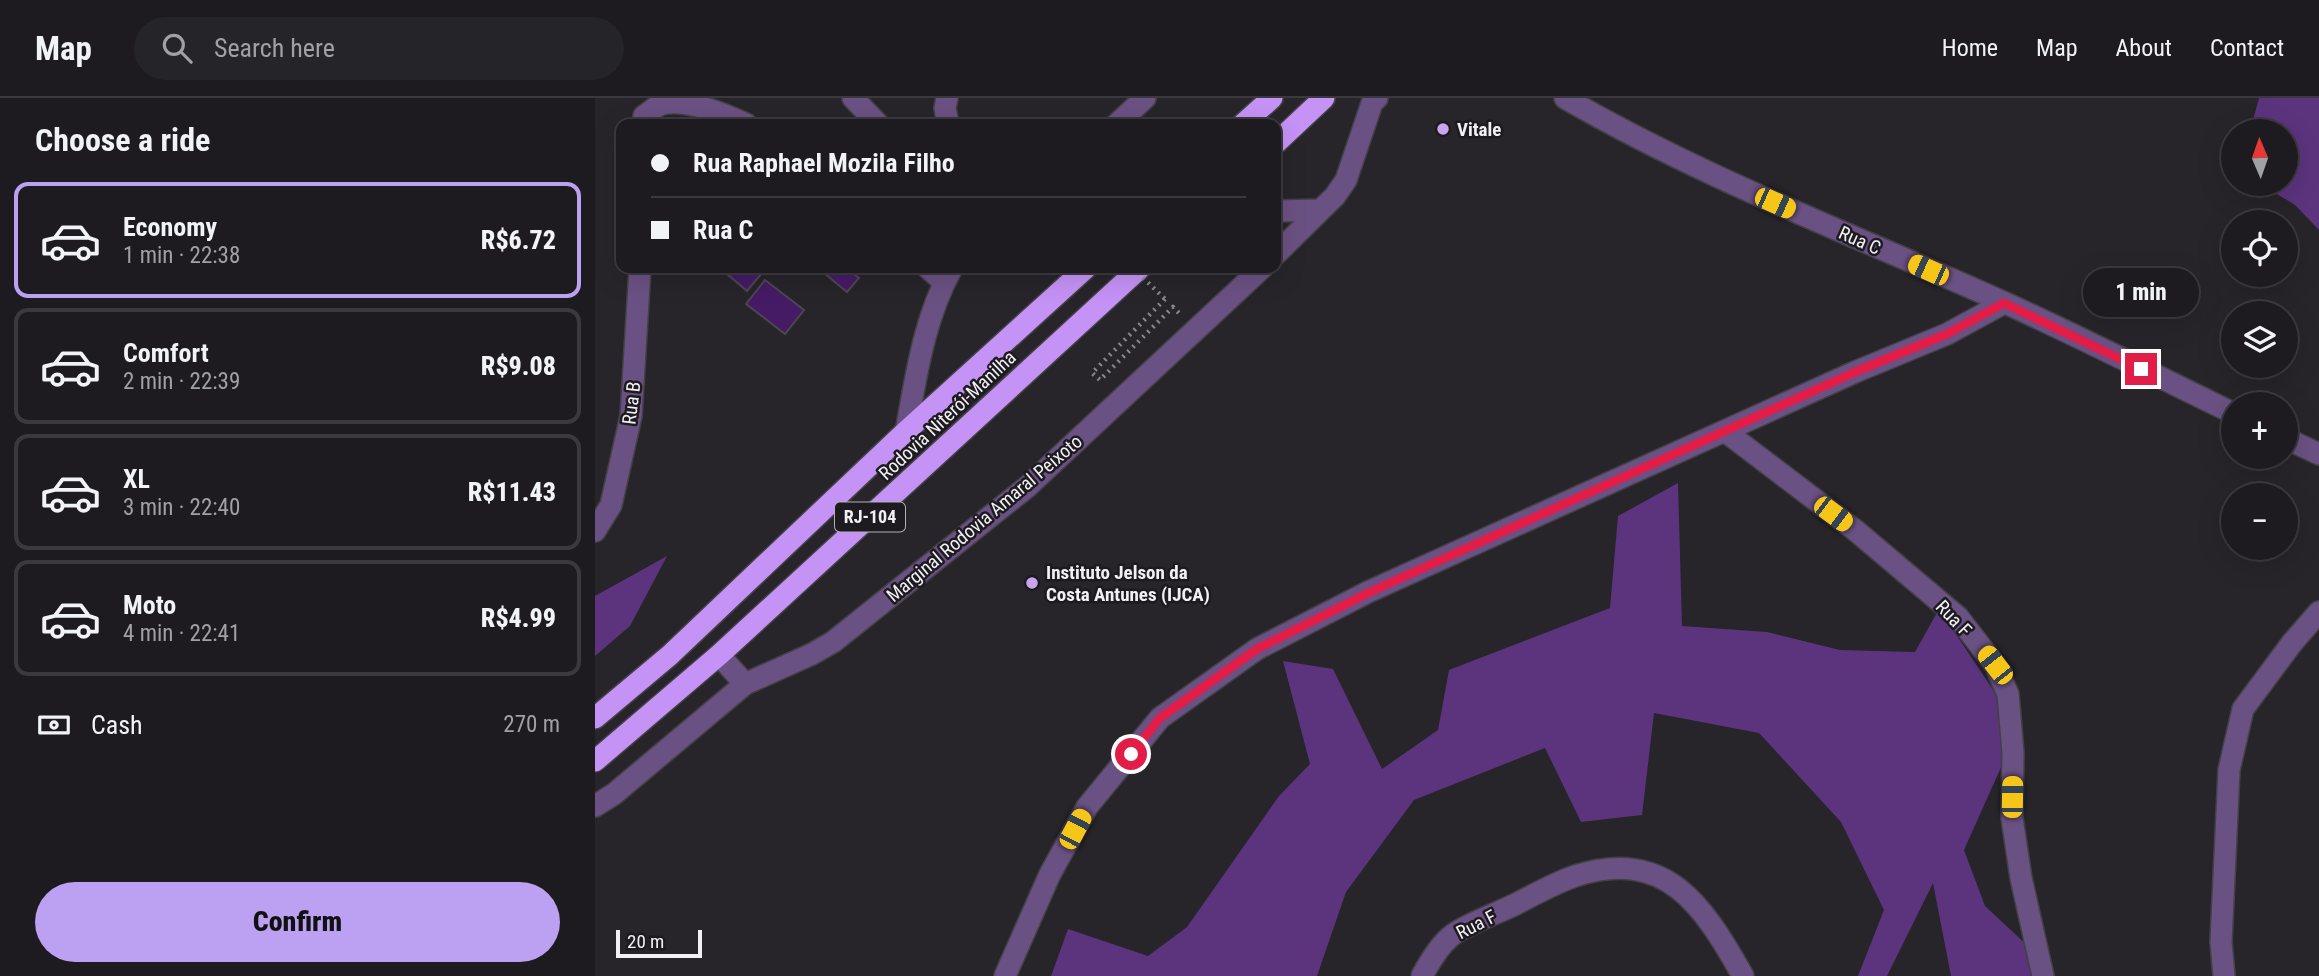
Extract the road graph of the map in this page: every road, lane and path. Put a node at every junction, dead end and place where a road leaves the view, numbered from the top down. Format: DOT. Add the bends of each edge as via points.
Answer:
graph roads {
  1 [pos="853,98"];
  2 [pos="947,98"];
  3 [pos="1145,98"];
  4 [pos="1272,98"];
  5 [pos="1324,98"];
  6 [pos="1377,98"];
  7 [pos="1565,98"];
  8 [pos="644,119"];
  9 [pos="736,119"];
  10 [pos="873,119"];
  11 [pos="947,119"];
  12 [pos="1122,119"];
  13 [pos="1249,119"];
  14 [pos="1281,138"];
  15 [pos="1320,210"];
  16 [pos="1281,211"];
  17 [pos="1281,249"];
  18 [pos="640,273"];
  19 [pos="1081,273"];
  20 [pos="1135,273"];
  21 [pos="1138,273"];
  22 [pos="1257,273"];
  23 [pos="948,275"];
  24 [pos="2004,303"];
  25 [pos="1195,330"];
  26 [pos="2221,407"];
  27 [pos="906,432"];
  28 [pos="1726,432"];
  29 [pos="2298,444"];
  30 [pos="2319,454"];
  31 [pos="595,531"];
  32 [pos="2319,612"];
  33 [pos="719,655"];
  34 [pos="745,684"];
  35 [pos="595,718"];
  36 [pos="595,761"];
  37 [pos="595,806"];
  38 [pos="1005,976"];
  39 [pos="1422,976"];
  40 [pos="1743,976"];
  41 [pos="2043,976"];
  42 [pos="2224,976"];
  1 -- 10 [label="street"];
  2 -- 11 [label="street"];
  3 -- 12 [label="street"];
  4 -- 13 [label="highway"];
  5 -- 14 [label="highway"];
  6 -- 15 [label="street" via="1346,180"];
  7 -- 24 [label="street, Rua C" via="1625,133"];
  8 -- 9 [label="street" via="664,103 681,100"];
  15 -- 16 [label="street"];
  15 -- 17 [label="street"];
  18 -- 31 [label="street, Rua B" via="631,416 611,505"];
  19 -- 27 [label="highway, Rodovia Niterói-Manilha / RJ-104"];
  20 -- 33 [label="highway, Rodovia Niterói-Manilha / RJ-104"];
  21 -- 25 [label="path, bridge" via="1165,299 1092,373 1100,380 1173,307"];
  22 -- 25 [label="street, Marginal Rodovia Amaral Peixoto"];
  23 -- 27 [label="street" via="923,346"];
  24 -- 26 [label="street, Rua C"];
  24 -- 28 [label="street" via="1947,334"];
  25 -- 34 [label="street, Marginal Rodovia Amaral Peixoto" via="1027,487 832,642"];
  27 -- 35 [label="highway, Rodovia Niterói-Manilha / RJ-104" via="670,654"];
  28 -- 38 [label="street" via="1356,599 1257,649 1160,718 1087,807 1050,874"];
  28 -- 41 [label="street, Rua F" via="1855,530 1958,617 1995,665 2008,694 2012,818"];
  29 -- 30 [label="street"];
  32 -- 42 [label="street" via="2243,709 2229,770 2221,942"];
  33 -- 34 [label="street"];
  33 -- 36 [label="highway, Rodovia Niterói-Manilha / RJ-104"];
  34 -- 37 [label="street, Marginal Rodovia Amaral Peixoto"];
  39 -- 40 [label="street, Rua F" via="1450,936 1573,877 1633,868 1665,879 1693,900"];
}
